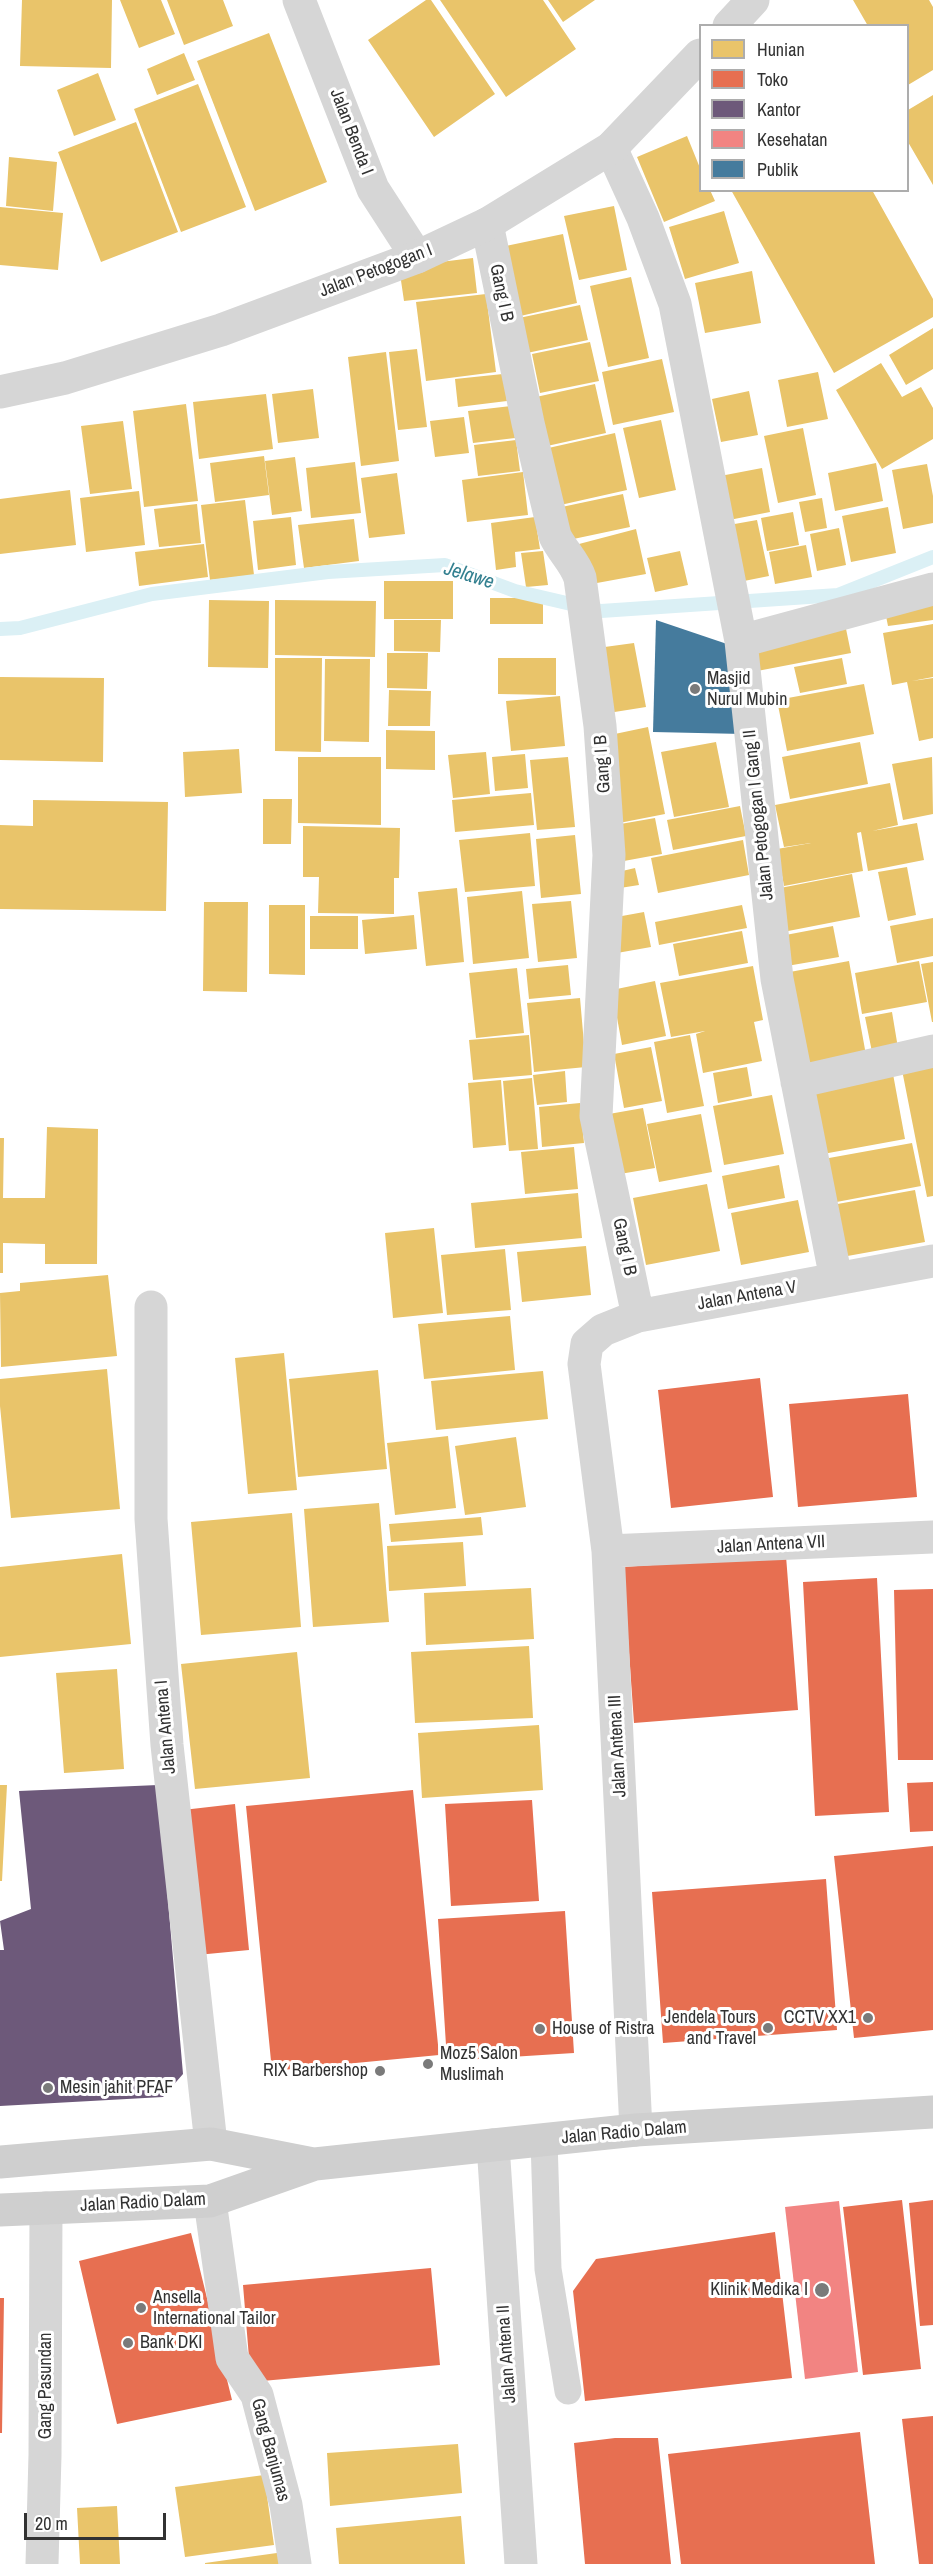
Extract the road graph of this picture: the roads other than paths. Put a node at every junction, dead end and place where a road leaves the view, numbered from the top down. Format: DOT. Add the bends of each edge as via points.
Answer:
graph roads {
  1 [pos="299,0"];
  2 [pos="753,0"];
  3 [pos="731,24"];
  4 [pos="699,56"];
  5 [pos="611,148"];
  6 [pos="486,224"];
  7 [pos="417,257"];
  8 [pos="0,392"];
  9 [pos="933,590"];
  10 [pos="738,629"];
  11 [pos="933,1051"];
  12 [pos="797,1082"];
  13 [pos="933,1261"];
  14 [pos="836,1279"];
  15 [pos="151,1307"];
  16 [pos="638,1316"];
  17 [pos="584,1364"];
  18 [pos="933,1538"];
  19 [pos="608,1551"];
  20 [pos="933,2112"];
  21 [pos="636,2130"];
  22 [pos="544,2140"];
  23 [pos="211,2144"];
  24 [pos="493,2145"];
  25 [pos="0,2162"];
  26 [pos="315,2164"];
  27 [pos="210,2201"];
  28 [pos="46,2208"];
  29 [pos="0,2210"];
  30 [pos="568,2391"];
  31 [pos="42,2564"];
  32 [pos="295,2564"];
  33 [pos="521,2564"];
  1 -- 7 [label="street, Jalan Benda I" via="373,189"];
  2 -- 3 [label="street"];
  4 -- 5 [label="street, Jalan Petogogan I"];
  5 -- 6 [label="street, Jalan Petogogan I"];
  5 -- 10 [label="street, Jalan Petogogan I Gang II" via="643,218 675,304"];
  6 -- 7 [label="street, Jalan Petogogan I"];
  6 -- 16 [label="street, Gang I B" via="555,536 580,578 600,726 609,855 596,1116"];
  7 -- 8 [label="street, Jalan Petogogan I" via="221,330 65,378"];
  9 -- 10 [label="street"];
  10 -- 12 [label="street, Jalan Petogogan I Gang II" via="777,979"];
  11 -- 12 [label="street"];
  12 -- 14 [label="street, Jalan Petogogan I Gang II"];
  13 -- 14 [label="street, Jalan Antena V"];
  14 -- 16 [label="street, Jalan Antena V"];
  15 -- 23 [label="street, Jalan Antena I" via="151,1519 166,1745"];
  16 -- 17 [label="street, Jalan Antena V" via="603,1330 587,1344"];
  17 -- 19 [label="street, Jalan Antena III"];
  18 -- 19 [label="street, Jalan Antena VII"];
  19 -- 21 [label="street, Jalan Antena III"];
  20 -- 21 [label="main road, Jalan Radio Dalam"];
  21 -- 22 [label="main road, Jalan Radio Dalam"];
  22 -- 24 [label="main road, Jalan Radio Dalam"];
  22 -- 30 [label="lane" via="548,2269"];
  23 -- 25 [label="main road, Jalan Radio Dalam"];
  23 -- 26 [label="main road, Jalan Radio Dalam"];
  24 -- 26 [label="main road, Jalan Radio Dalam"];
  24 -- 33 [label="street, Jalan Antena II"];
  26 -- 27 [label="main road, Jalan Radio Dalam"];
  27 -- 28 [label="main road, Jalan Radio Dalam"];
  27 -- 32 [label="street, Gang Banjumas" via="232,2358 257,2395 286,2505"];
  28 -- 29 [label="main road, Jalan Radio Dalam"];
  28 -- 31 [label="street, Gang Pasundan"];
}
